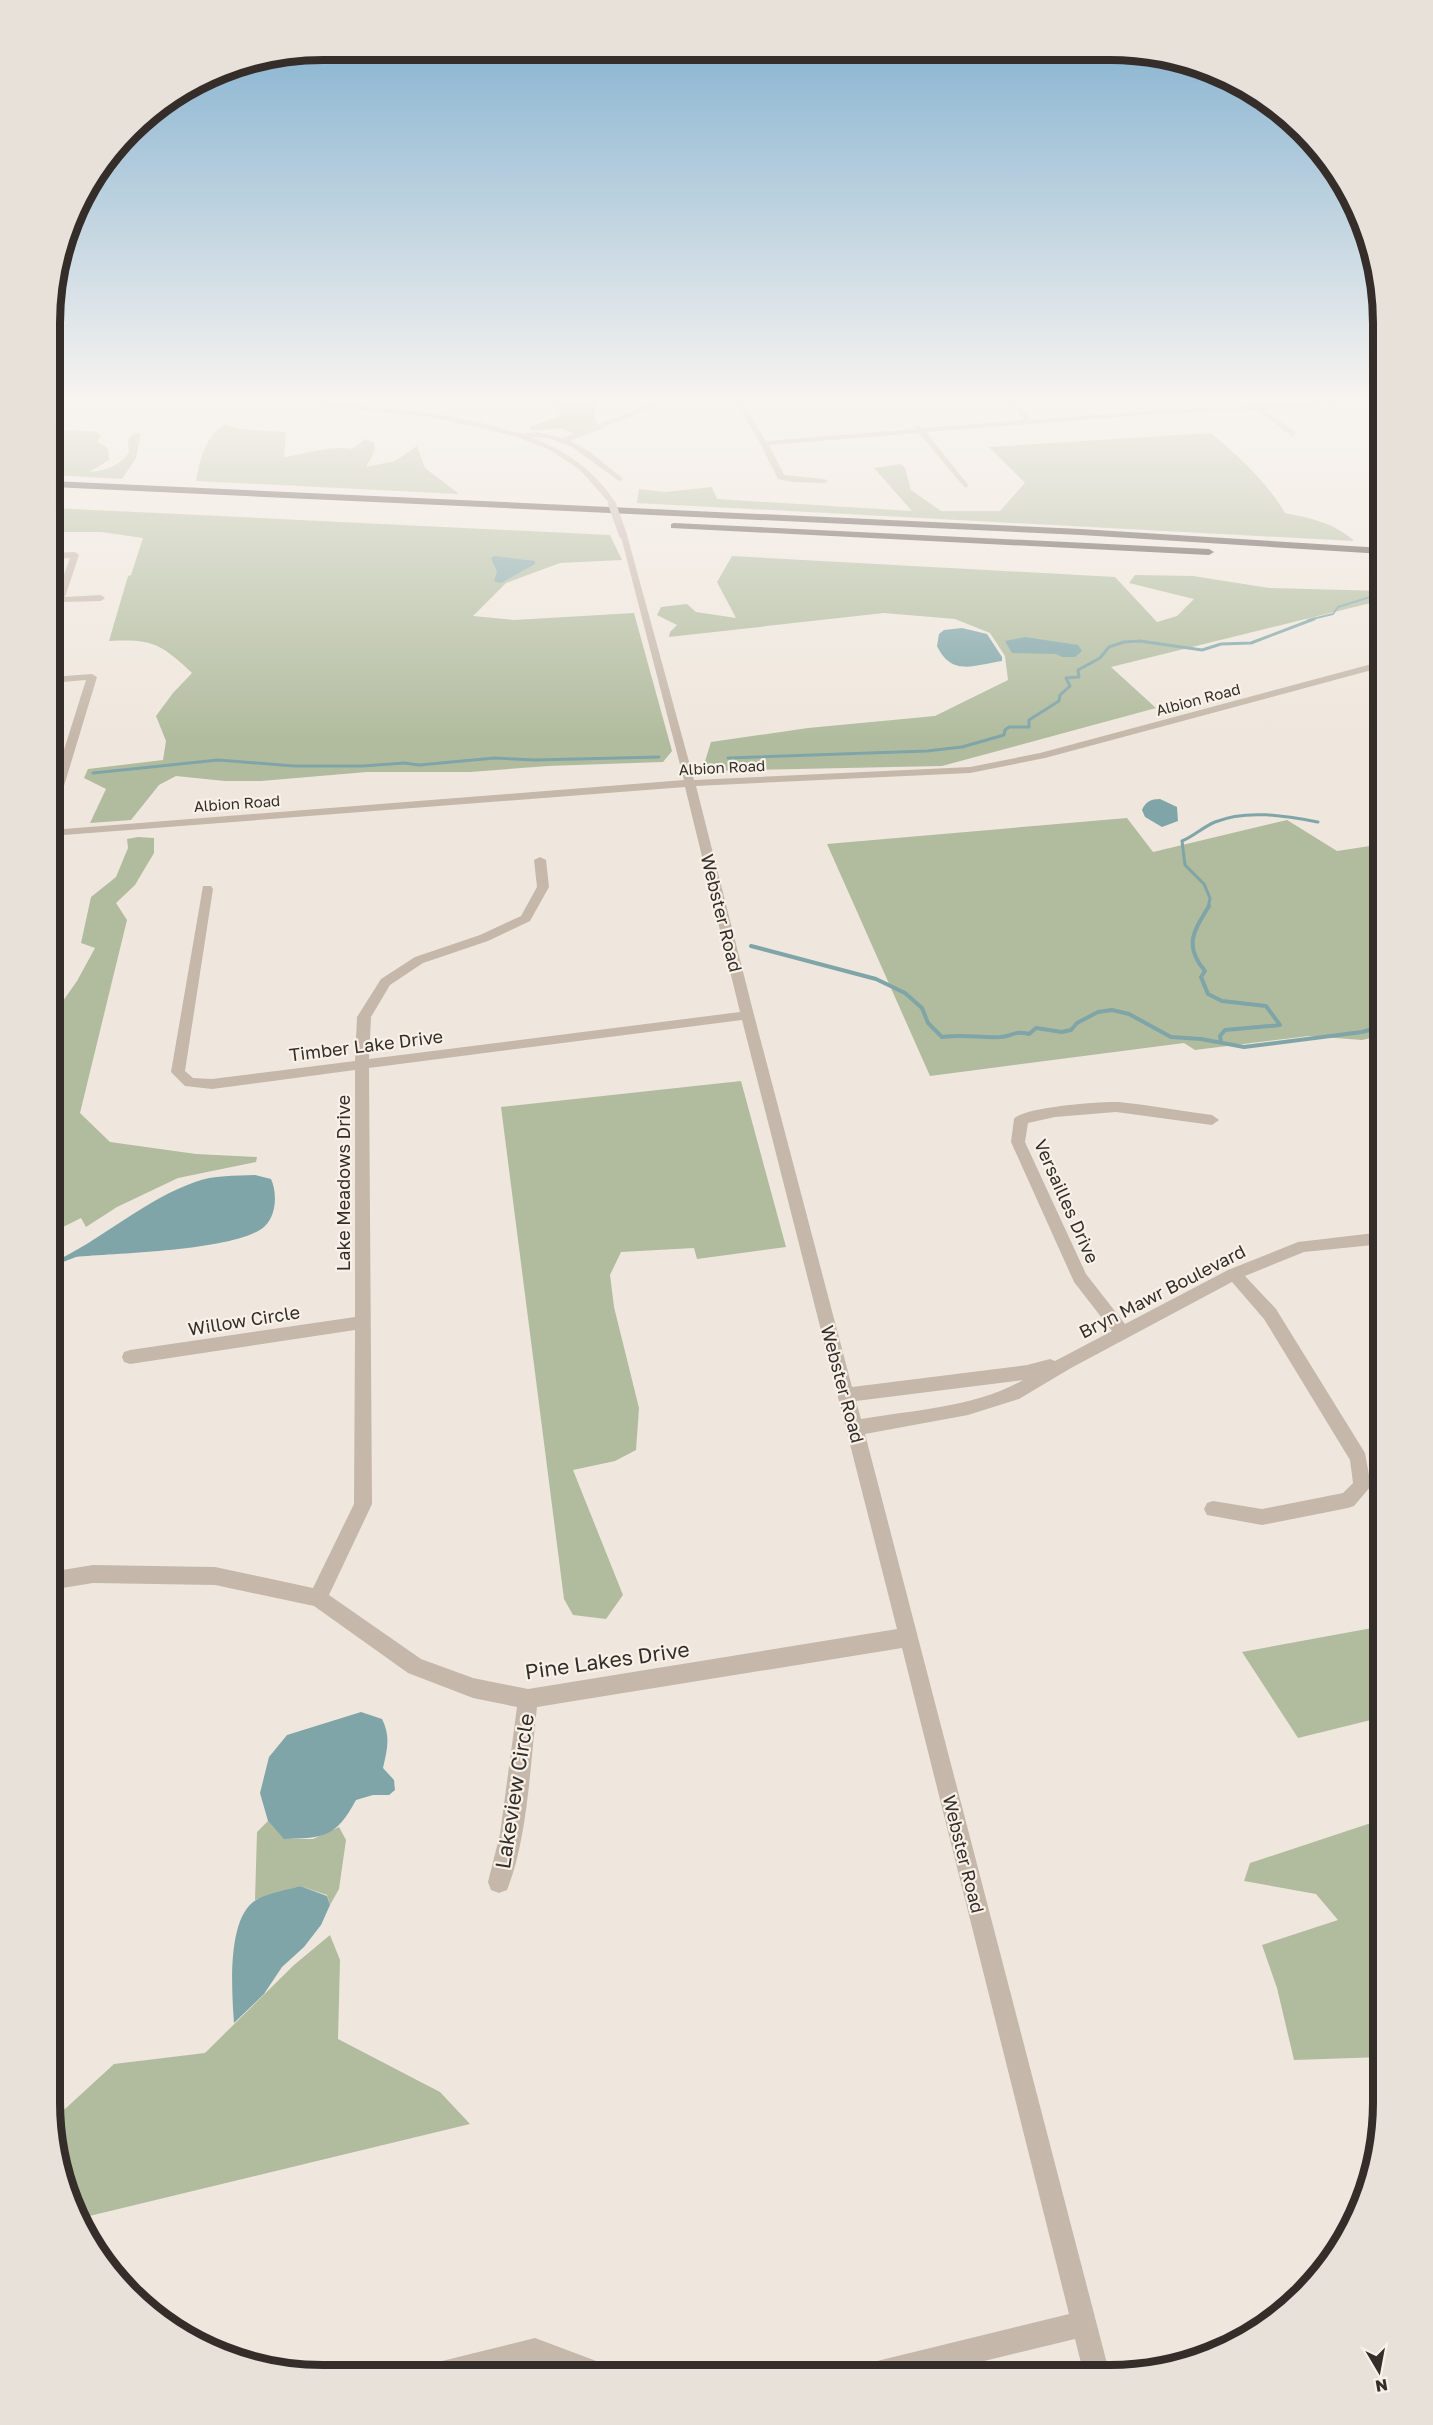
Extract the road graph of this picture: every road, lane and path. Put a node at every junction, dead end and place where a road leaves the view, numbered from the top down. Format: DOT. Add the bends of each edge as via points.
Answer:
graph roads {
  1 [pos="616,513"];
  2 [pos="677,513"];
  3 [pos="658,526"];
  4 [pos="1373,550"];
  5 [pos="1222,553"];
  6 [pos="1268,555"];
  7 [pos="60,556"];
  8 [pos="1373,561"];
  9 [pos="60,591"];
  10 [pos="101,598"];
  11 [pos="60,600"];
  12 [pos="1373,667"];
  13 [pos="60,679"];
  14 [pos="60,780"];
  15 [pos="690,783"];
  16 [pos="60,832"];
  17 [pos="540,860"];
  18 [pos="207,888"];
  19 [pos="747,1015"];
  20 [pos="362,1063"];
  21 [pos="1212,1120"];
  22 [pos="1373,1239"];
  23 [pos="1234,1274"];
  24 [pos="363,1322"];
  25 [pos="1123,1333"];
  26 [pos="130,1357"];
  27 [pos="1065,1363"];
  28 [pos="845,1395"];
  29 [pos="854,1428"];
  30 [pos="1213,1509"];
  31 [pos="60,1579"];
  32 [pos="318,1598"];
  33 [pos="909,1637"];
  34 [pos="528,1699"];
  35 [pos="500,1882"];
  36 [pos="1083,2324"];
  37 [pos="478,2365"];
  38 [pos="573,2365"];
  39 [pos="914,2365"];
  40 [pos="1094,2365"];
  1 -- 15 [label="street, Webster Road, bridge"];
  2 -- 4 [label="highway"];
  3 -- 5 [label="highway"];
  6 -- 8 [label="highway"];
  7 -- 9 [label="street" via="75,555"];
  10 -- 11 [label="street"];
  12 -- 15 [label="street, Albion Road" via="1041,756 970,770"];
  13 -- 14 [label="street" via="92,677"];
  15 -- 16 [label="street, Albion Road"];
  15 -- 19 [label="street, Webster Road"];
  17 -- 20 [label="street, Lake Meadows Drive" via="543,887 526,918 484,938 419,960 385,982 364,1017"];
  18 -- 20 [label="street, Timber Lake Drive" via="178,1072 190,1083 212,1084"];
  19 -- 20 [label="street, Timber Lake Drive"];
  19 -- 28 [label="street, Webster Road"];
  20 -- 24 [label="street, Lake Meadows Drive"];
  21 -- 25 [label="street, Versailles Drive" via="1116,1107 1022,1119 1018,1142 1080,1278"];
  22 -- 23 [label="street, Bryn Mawr Boulevard" via="1303,1246"];
  23 -- 25 [label="street, Bryn Mawr Boulevard"];
  23 -- 30 [label="street" via="1270,1314 1359,1458 1362,1486 1348,1500 1262,1516"];
  24 -- 26 [label="street, Willow Circle"];
  24 -- 32 [label="street, Lake Meadows Drive" via="363,1504"];
  25 -- 27 [label="street, Bryn Mawr Boulevard"];
  27 -- 28 [label="street, Bryn Mawr Boulevard" via="1027,1372"];
  27 -- 29 [label="street, Bryn Mawr Boulevard" via="1013,1394 991,1401"];
  28 -- 29 [label="street, Webster Road"];
  29 -- 33 [label="street, Webster Road"];
  31 -- 32 [label="street, Pine Lakes Drive" via="93,1574 215,1576"];
  32 -- 34 [label="street, Pine Lakes Drive" via="415,1666 473,1688"];
  33 -- 34 [label="street, Pine Lakes Drive"];
  33 -- 36 [label="street, Webster Road"];
  34 -- 35 [label="street, Lakeview Circle" via="511,1834"];
  36 -- 39 [label="street"];
  36 -- 40 [label="street, Webster Road"];
  37 -- 38 [label="street" via="535,2351"];
}
